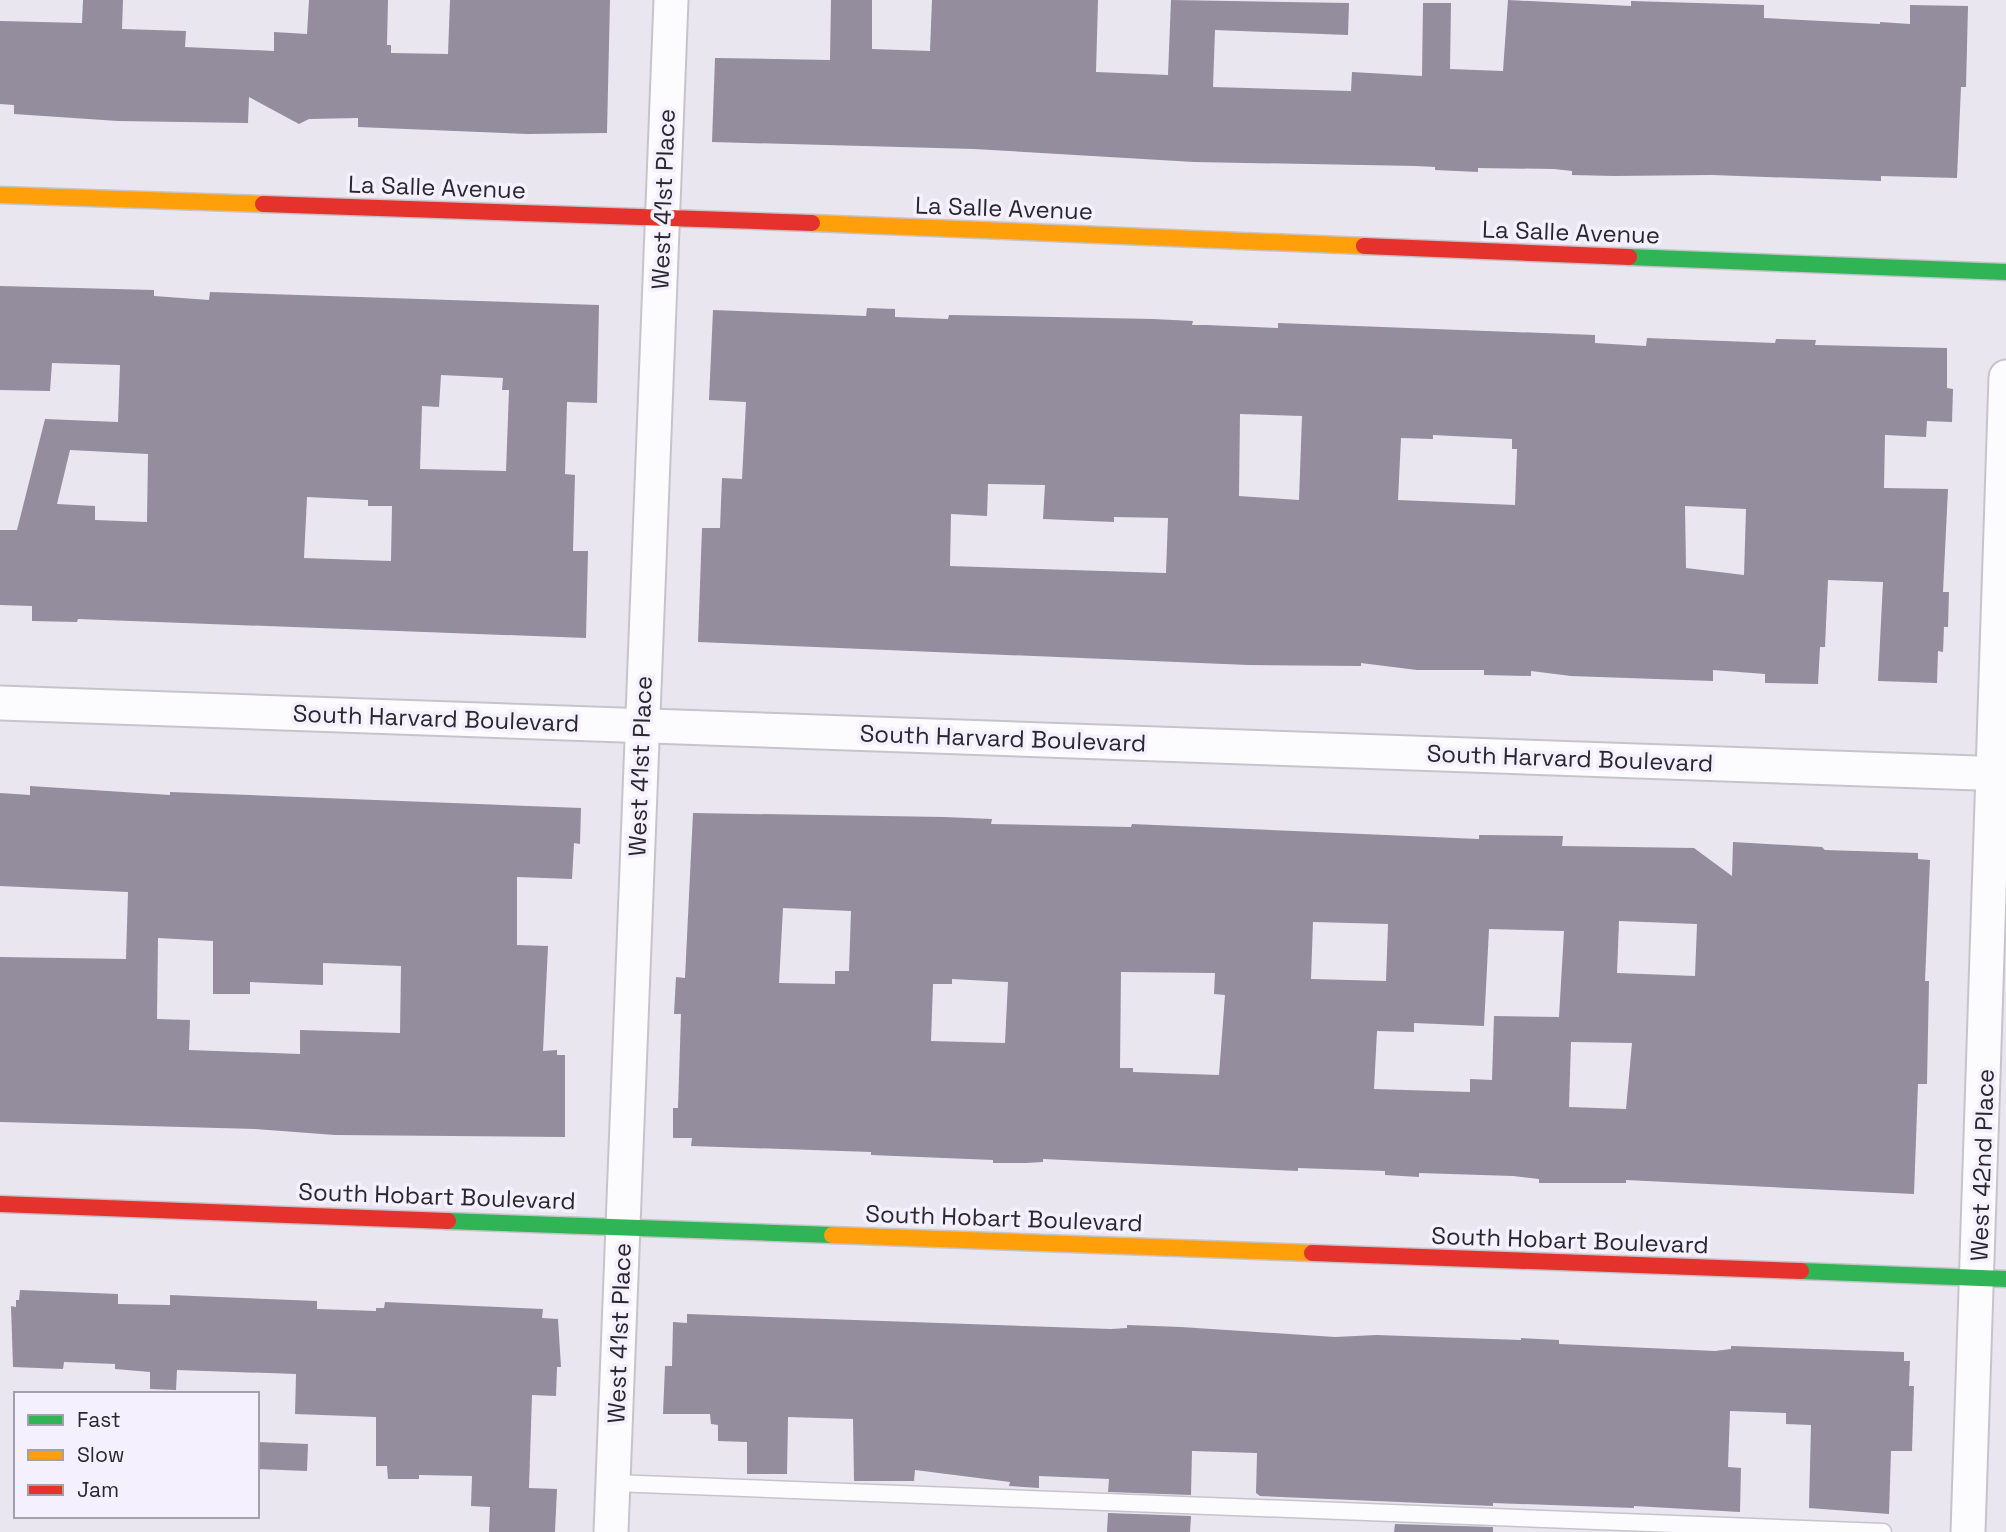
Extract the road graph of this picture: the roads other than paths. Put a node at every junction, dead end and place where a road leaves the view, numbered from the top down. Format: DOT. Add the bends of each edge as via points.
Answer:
graph roads {
  1 [pos="671,0"];
  2 [pos="0,195"];
  3 [pos="663,217"];
  4 [pos="2006,272"];
  5 [pos="2006,377"];
  6 [pos="0,703"];
  7 [pos="642,726"];
  8 [pos="2000,774"];
  9 [pos="0,1204"];
  10 [pos="622,1226"];
  11 [pos="1992,1279"];
  12 [pos="613,1483"];
  13 [pos="611,1532"];
  14 [pos="1883,1532"];
  15 [pos="1968,1532"];
  1 -- 3 [label="street, West 41st Place"];
  2 -- 3 [label="street, La Salle Avenue"];
  3 -- 4 [label="street, La Salle Avenue"];
  3 -- 7 [label="street, West 41st Place"];
  5 -- 8 [label="street, West 42nd Place"];
  6 -- 7 [label="street, South Harvard Boulevard"];
  7 -- 8 [label="street, South Harvard Boulevard"];
  7 -- 10 [label="street, West 41st Place"];
  8 -- 11 [label="street, West 42nd Place"];
  9 -- 10 [label="street, South Hobart Boulevard"];
  10 -- 11 [label="street, South Hobart Boulevard"];
  10 -- 12 [label="street, West 41st Place"];
  11 -- 15 [label="street, West 42nd Place"];
  12 -- 13 [label="street, West 41st Place"];
  12 -- 14 [label="lane"];
}
